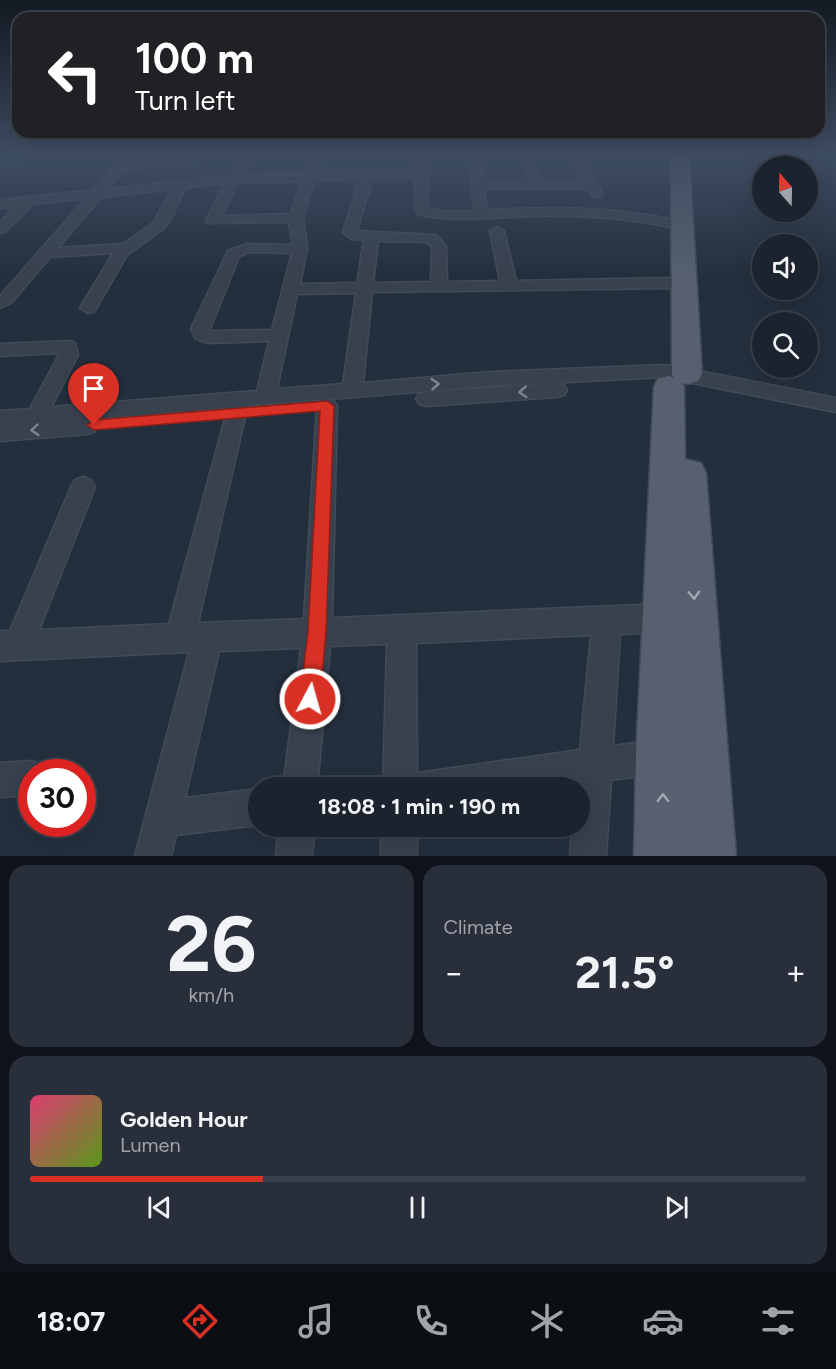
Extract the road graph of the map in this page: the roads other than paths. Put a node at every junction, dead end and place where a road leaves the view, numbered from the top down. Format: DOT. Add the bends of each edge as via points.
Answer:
graph roads {
  1 [pos="88,195"];
  2 [pos="95,195"];
  3 [pos="175,195"];
  4 [pos="225,195"];
  5 [pos="303,195"];
  6 [pos="361,195"];
  7 [pos="422,195"];
  8 [pos="479,195"];
  9 [pos="598,195"];
  10 [pos="668,195"];
  11 [pos="679,195"];
  12 [pos="28,202"];
  13 [pos="0,204"];
  14 [pos="607,212"];
  15 [pos="482,215"];
  16 [pos="296,218"];
  17 [pos="669,223"];
  18 [pos="0,229"];
  19 [pos="497,231"];
  20 [pos="371,237"];
  21 [pos="125,248"];
  22 [pos="300,249"];
  23 [pos="45,253"];
  24 [pos="670,283"];
  25 [pos="509,286"];
  26 [pos="440,287"];
  27 [pos="364,288"];
  28 [pos="290,289"];
  29 [pos="0,303"];
  30 [pos="88,308"];
  31 [pos="278,335"];
  32 [pos="0,350"];
  33 [pos="677,379"];
  34 [pos="351,390"];
  35 [pos="266,397"];
  36 [pos="836,405"];
  37 [pos="327,406"];
  38 [pos="236,412"];
  39 [pos="37,415"];
  40 [pos="836,415"];
  41 [pos="0,419"];
  42 [pos="0,434"];
  43 [pos="83,487"];
  44 [pos="665,618"];
  45 [pos="607,620"];
  46 [pos="402,629"];
  47 [pos="317,632"];
  48 [pos="194,638"];
  49 [pos="9,646"];
  50 [pos="662,756"];
  51 [pos="597,766"];
  52 [pos="301,777"];
  53 [pos="400,777"];
  54 [pos="510,777"];
  55 [pos="18,779"];
  56 [pos="0,780"];
  57 [pos="248,808"];
  58 [pos="162,819"];
  59 [pos="296,837"];
  60 [pos="399,837"];
  61 [pos="153,856"];
  62 [pos="294,856"];
  63 [pos="399,856"];
  64 [pos="588,856"];
  65 [pos="663,856"];
  66 [pos="707,856"];
  1 -- 12 [label="street"];
  2 -- 23 [label="street"];
  3 -- 21 [label="street" via="158,226"];
  4 -- 16 [label="street" via="213,219"];
  5 -- 16 [label="street"];
  6 -- 20 [label="street" via="350,229 356,236"];
  7 -- 15 [label="street" via="422,211 435,216"];
  8 -- 15 [label="street"];
  9 -- 14 [label="street"];
  10 -- 17 [label="main road"];
  11 -- 33 [label="main road"];
  12 -- 13 [label="street"];
  12 -- 18 [label="street"];
  14 -- 15 [label="street"];
  14 -- 17 [label="street"];
  16 -- 22 [label="street"];
  17 -- 24 [label="main road"];
  19 -- 25 [label="street"];
  20 -- 26 [label="street" via="422,236 436,241"];
  20 -- 27 [label="street"];
  21 -- 23 [label="street"];
  21 -- 30 [label="street"];
  22 -- 28 [label="street"];
  22 -- 31 [label="street" via="247,249 233,254 200,329 207,337"];
  23 -- 29 [label="street"];
  24 -- 25 [label="street"];
  24 -- 33 [label="main road"];
  25 -- 26 [label="street"];
  26 -- 27 [label="street"];
  27 -- 28 [label="street"];
  27 -- 34 [label="street"];
  28 -- 31 [label="street"];
  31 -- 35 [label="street"];
  32 -- 39 [label="street" via="69,347 69,355"];
  34 -- 33 [label="street, one-way" via="581,374"];
  33 -- 36 [label="street"];
  33 -- 37 [label="street, one-way"];
  33 -- 40 [label="street"];
  33 -- 44 [label="main road"];
  33 -- 66 [label="main road, one-way"];
  34 -- 35 [label="street"];
  35 -- 39 [label="street"];
  37 -- 38 [label="street"];
  37 -- 47 [label="street"];
  38 -- 42 [label="street, one-way"];
  38 -- 48 [label="street"];
  39 -- 41 [label="street"];
  43 -- 49 [label="street"];
  44 -- 45 [label="street"];
  44 -- 50 [label="main road"];
  45 -- 46 [label="street"];
  45 -- 51 [label="street"];
  46 -- 47 [label="street"];
  46 -- 53 [label="street"];
  47 -- 48 [label="street"];
  47 -- 52 [label="street"];
  48 -- 49 [label="street"];
  48 -- 58 [label="street"];
  50 -- 51 [label="street"];
  65 -- 50 [label="main road, one-way"];
  51 -- 54 [label="street"];
  51 -- 64 [label="street"];
  55 -- 56 [label="street"];
  57 -- 58 [label="street"];
  58 -- 61 [label="street"];
  59 -- 62 [label="street"];
  60 -- 63 [label="street"];
}
